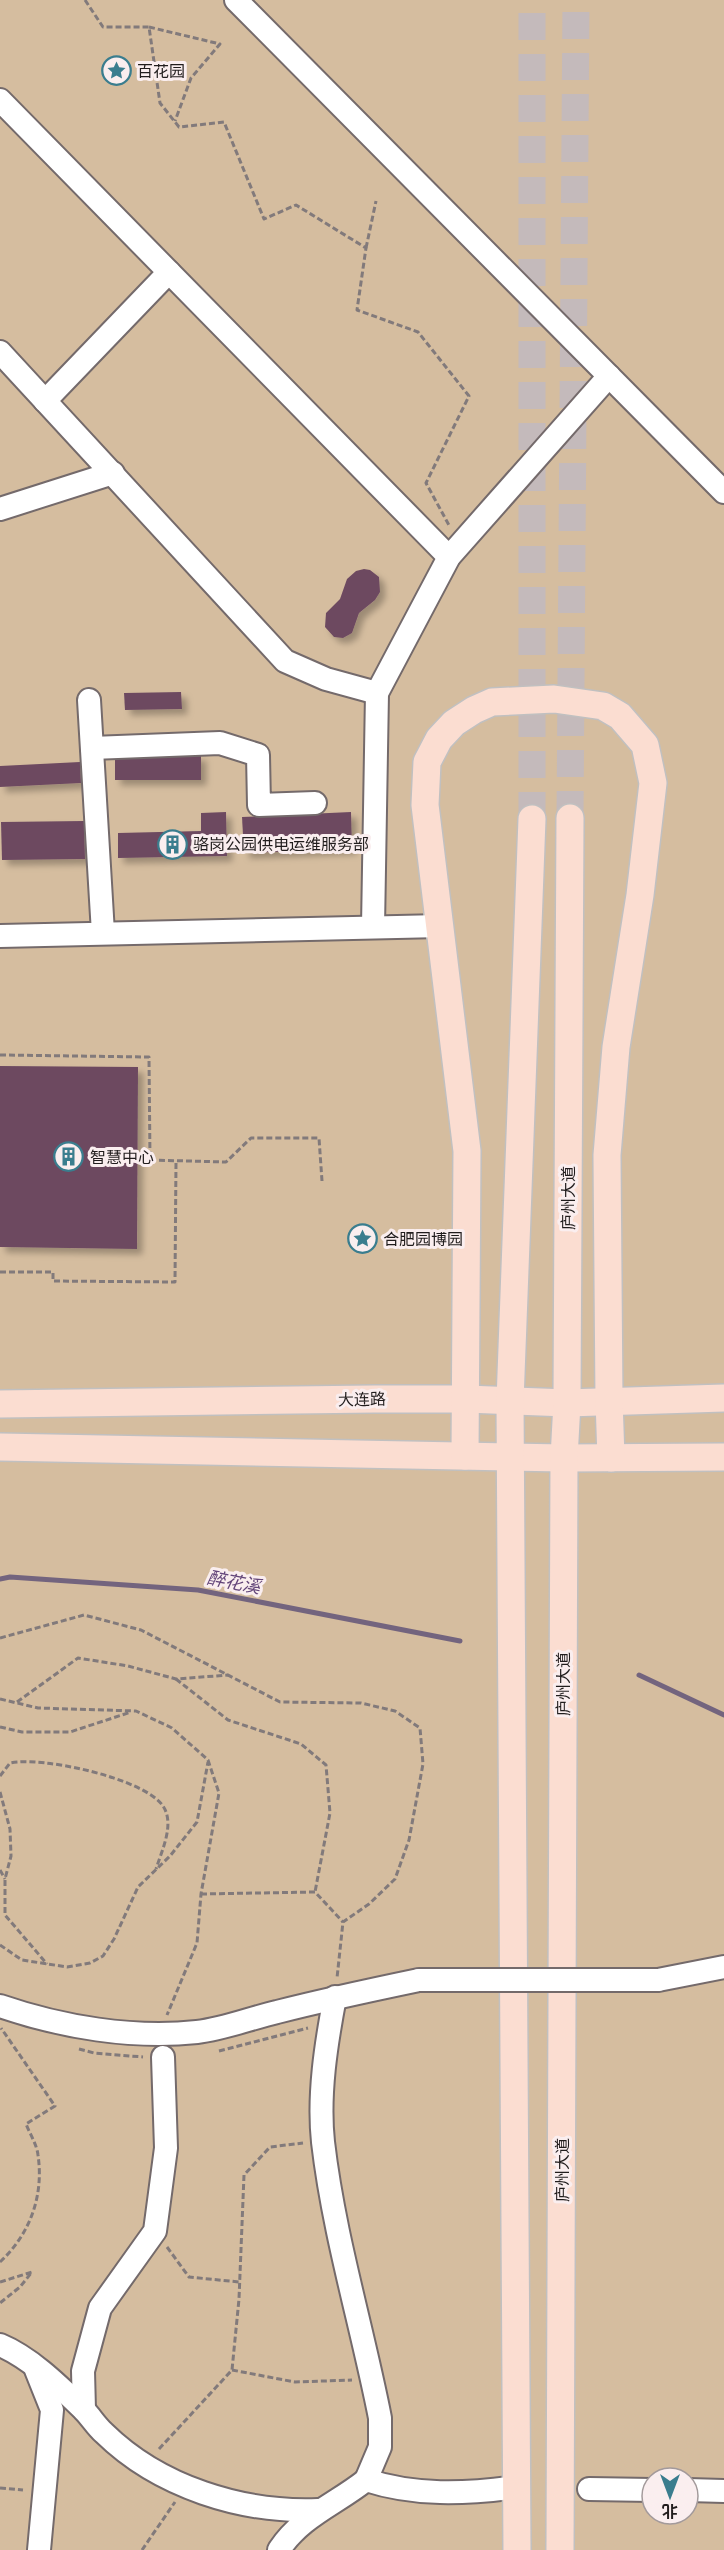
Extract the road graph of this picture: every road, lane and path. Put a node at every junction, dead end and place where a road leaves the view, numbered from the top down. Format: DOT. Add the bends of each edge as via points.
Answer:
graph roads {
  1 [pos="85,0"];
  2 [pos="236,0"];
  3 [pos="149,27"];
  4 [pos="0,100"];
  5 [pos="175,121"];
  6 [pos="376,201"];
  7 [pos="366,248"];
  8 [pos="169,272"];
  9 [pos="0,352"];
  10 [pos="609,376"];
  11 [pos="45,401"];
  12 [pos="113,473"];
  13 [pos="724,492"];
  14 [pos="0,508"];
  15 [pos="454,551"];
  16 [pos="377,693"];
  17 [pos="89,700"];
  18 [pos="92,748"];
  19 [pos="315,803"];
  20 [pos="570,818"];
  21 [pos="532,819"];
  22 [pos="441,926"];
  23 [pos="373,927"];
  24 [pos="104,933"];
  25 [pos="0,936"];
  26 [pos="0,1055"];
  27 [pos="176,1161"];
  28 [pos="322,1181"];
  29 [pos="0,1272"];
  30 [pos="724,1398"];
  31 [pos="467,1399"];
  32 [pos="609,1400"];
  33 [pos="510,1401"];
  34 [pos="567,1403"];
  35 [pos="0,1404"];
  36 [pos="0,1447"];
  37 [pos="465,1456"];
  38 [pos="510,1456"];
  39 [pos="724,1457"];
  40 [pos="564,1458"];
  41 [pos="611,1458"];
  42 [pos="0,1638"];
  43 [pos="230,1675"];
  44 [pos="176,1679"];
  45 [pos="0,1700"];
  46 [pos="16,1703"];
  47 [pos="136,1711"];
  48 [pos="0,1727"];
  49 [pos="208,1760"];
  50 [pos="0,1776"];
  51 [pos="0,1792"];
  52 [pos="0,1870"];
  53 [pos="156,1870"];
  54 [pos="5,1879"];
  55 [pos="315,1892"];
  56 [pos="201,1894"];
  57 [pos="343,1922"];
  58 [pos="0,1945"];
  59 [pos="47,1964"];
  60 [pos="724,1966"];
  61 [pos="335,1997"];
  62 [pos="0,2006"];
  63 [pos="0,2028"];
  64 [pos="160,2033"];
  65 [pos="163,2057"];
  66 [pos="323,2141"];
  67 [pos="155,2231"];
  68 [pos="0,2262"];
  69 [pos="0,2282"];
  70 [pos="239,2282"];
  71 [pos="0,2302"];
  72 [pos="0,2345"];
  73 [pos="34,2366"];
  74 [pos="232,2370"];
  75 [pos="373,2379"];
  76 [pos="84,2410"];
  77 [pos="144,2464"];
  78 [pos="366,2480"];
  79 [pos="186,2485"];
  80 [pos="516,2487"];
  81 [pos="589,2489"];
  82 [pos="640,2490"];
  83 [pos="700,2490"];
  84 [pos="724,2491"];
  85 [pos="318,2510"];
  86 [pos="39,2550"];
  87 [pos="142,2550"];
  88 [pos="279,2550"];
  89 [pos="517,2550"];
  90 [pos="560,2550"];
  1 -- 3 [label="path" via="103,27"];
  2 -- 10 [label="street"];
  3 -- 5 [label="path" via="160,103"];
  3 -- 5 [label="path" via="220,44 191,78"];
  4 -- 8 [label="street"];
  5 -- 7 [label="path" via="179,127 224,122 264,219 297,205"];
  6 -- 7 [label="path"];
  7 -- 15 [label="path" via="357,310 418,332 469,396 426,483"];
  8 -- 11 [label="street"];
  8 -- 15 [label="street"];
  9 -- 11 [label="street"];
  10 -- 13 [label="street"];
  10 -- 15 [label="street"];
  11 -- 12 [label="street"];
  12 -- 14 [label="street"];
  12 -- 16 [label="street" via="285,661 326,679"];
  15 -- 16 [label="street"];
  16 -- 23 [label="street"];
  17 -- 18 [label="street"];
  18 -- 19 [label="street" via="220,743 258,755 259,805"];
  18 -- 24 [label="street"];
  20 -- 34 [label="main road, 庐州大道"];
  21 -- 33 [label="main road"];
  22 -- 23 [label="street"];
  22 -- 31 [label="main road" via="467,1151"];
  22 -- 32 [label="main road" via="424,805 427,762 439,739 454,723 492,702 554,699 603,706 620,716 645,745 653,783 616,1047 607,1155"];
  23 -- 24 [label="street"];
  24 -- 25 [label="street"];
  26 -- 27 [label="path" via="150,1057 150,1160"];
  27 -- 28 [label="path" via="226,1162 251,1138 319,1138"];
  27 -- 29 [label="path" via="175,1282 53,1281 53,1272"];
  30 -- 32 [label="main road, 大连路"];
  31 -- 33 [label="main road, 大连路"];
  31 -- 35 [label="main road, 大连路"];
  31 -- 37 [label="main road"];
  32 -- 34 [label="main road, 大连路"];
  32 -- 41 [label="main road"];
  33 -- 34 [label="main road, 大连路"];
  33 -- 38 [label="main road"];
  34 -- 40 [label="main road, 庐州大道"];
  36 -- 37 [label="main road"];
  37 -- 38 [label="main road"];
  38 -- 40 [label="main road"];
  38 -- 80 [label="main road"];
  39 -- 41 [label="main road"];
  40 -- 41 [label="main road"];
  40 -- 90 [label="main road, 庐州大道"];
  42 -- 43 [label="path" via="84,1616 141,1630"];
  43 -- 44 [label="path"];
  43 -- 57 [label="path" via="280,1702 361,1702 395,1712 420,1728 423,1764 409,1840 395,1879"];
  44 -- 46 [label="path" via="78,1658"];
  44 -- 55 [label="path" via="228,1720 302,1744 326,1765 330,1813"];
  45 -- 46 [label="path"];
  46 -- 47 [label="path" via="38,1708"];
  47 -- 48 [label="path" via="70,1732 22,1732"];
  47 -- 49 [label="path" via="172,1728"];
  49 -- 53 [label="path" via="196,1822"];
  49 -- 56 [label="path" via="219,1793"];
  50 -- 53 [label="path" via="10,1763 34,1760 123,1781 152,1794 164,1807 168,1829"];
  51 -- 54 [label="path" via="10,1829 11,1856"];
  52 -- 54 [label="path"];
  53 -- 59 [label="path" via="138,1887 103,1956 67,1967"];
  54 -- 59 [label="path" via="5,1915"];
  55 -- 56 [label="path"];
  55 -- 57 [label="path"];
  56 -- 64 [label="path" via="197,1943"];
  57 -- 61 [label="path"];
  58 -- 59 [label="path" via="22,1960"];
  60 -- 61 [label="street, bridge" via="658,1980 419,1980"];
  61 -- 64 [label="street" via="199,2032"];
  61 -- 66 [label="street" via="326,2041"];
  62 -- 64 [label="street" via="62,2023"];
  63 -- 68 [label="path" via="55,2106 26,2124 38,2153 36,2205 24,2235"];
  65 -- 67 [label="street" via="166,2148"];
  66 -- 70 [label="path" via="270,2147 244,2175"];
  66 -- 75 [label="street" via="340,2248"];
  67 -- 70 [label="path" via="189,2277"];
  67 -- 76 [label="street" via="100,2308 83,2371"];
  69 -- 71 [label="path" via="33,2272"];
  70 -- 74 [label="path"];
  72 -- 73 [label="street"];
  73 -- 76 [label="street"];
  73 -- 86 [label="street" via="52,2410"];
  74 -- 75 [label="path" via="296,2382"];
  74 -- 77 [label="path"];
  75 -- 78 [label="street" via="380,2447"];
  76 -- 77 [label="street" via="104,2434"];
  77 -- 79 [label="street"];
  78 -- 80 [label="street" via="421,2492 473,2493"];
  78 -- 85 [label="street" via="348,2495"];
  79 -- 85 [label="street" via="203,2495 263,2507"];
  79 -- 87 [label="path"];
  80 -- 89 [label="main road"];
  81 -- 82 [label="street"];
  83 -- 84 [label="street"];
  85 -- 88 [label="street" via="288,2536"];
}
